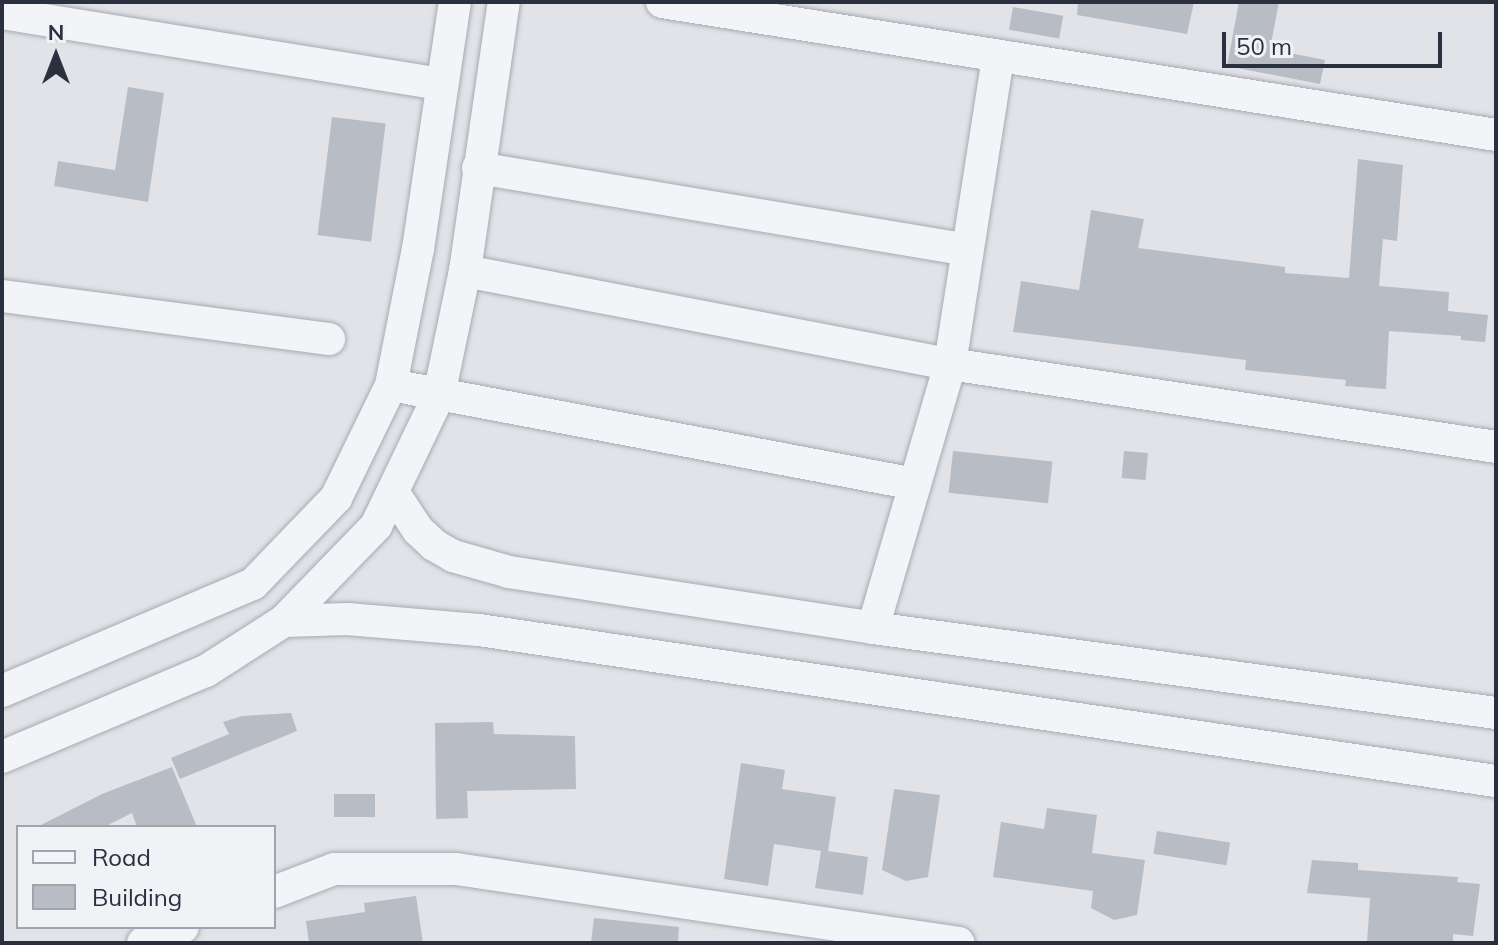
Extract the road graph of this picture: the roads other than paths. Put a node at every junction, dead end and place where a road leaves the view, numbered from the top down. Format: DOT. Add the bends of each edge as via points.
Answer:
graph roads {
  1 [pos="455,2"];
  2 [pos="504,2"];
  3 [pos="662,2"];
  4 [pos="2,13"];
  5 [pos="998,56"];
  6 [pos="442,84"];
  7 [pos="1496,135"];
  8 [pos="478,168"];
  9 [pos="966,250"];
  10 [pos="465,271"];
  11 [pos="2,296"];
  12 [pos="329,339"];
  13 [pos="950,364"];
  14 [pos="391,385"];
  15 [pos="439,395"];
  16 [pos="1496,447"];
  17 [pos="915,484"];
  18 [pos="393,492"];
  19 [pos="284,621"];
  20 [pos="873,628"];
  21 [pos="2,691"];
  22 [pos="1496,713"];
  23 [pos="2,757"];
  24 [pos="1496,781"];
  25 [pos="276,891"];
  26 [pos="178,929"];
  27 [pos="143,943"];
  28 [pos="959,943"];
  1 -- 6 [label="street"];
  2 -- 8 [label="street"];
  3 -- 5 [label="street"];
  4 -- 6 [label="street"];
  5 -- 7 [label="street"];
  5 -- 9 [label="street"];
  6 -- 14 [label="street"];
  8 -- 9 [label="street"];
  8 -- 10 [label="street"];
  9 -- 13 [label="street"];
  10 -- 13 [label="street"];
  10 -- 15 [label="street"];
  11 -- 12 [label="street"];
  13 -- 16 [label="street"];
  13 -- 17 [label="street"];
  14 -- 15 [label="street"];
  14 -- 21 [label="street" via="336,498 253,584"];
  15 -- 17 [label="street"];
  15 -- 18 [label="street"];
  17 -- 20 [label="street"];
  18 -- 19 [label="street" via="376,526"];
  18 -- 20 [label="street" via="418,530 453,556 509,572"];
  19 -- 23 [label="street" via="206,671"];
  19 -- 24 [label="street" via="347,619 479,630"];
  20 -- 22 [label="street"];
  25 -- 28 [label="street" via="334,869 456,869"];
  26 -- 27 [label="street"];
}
